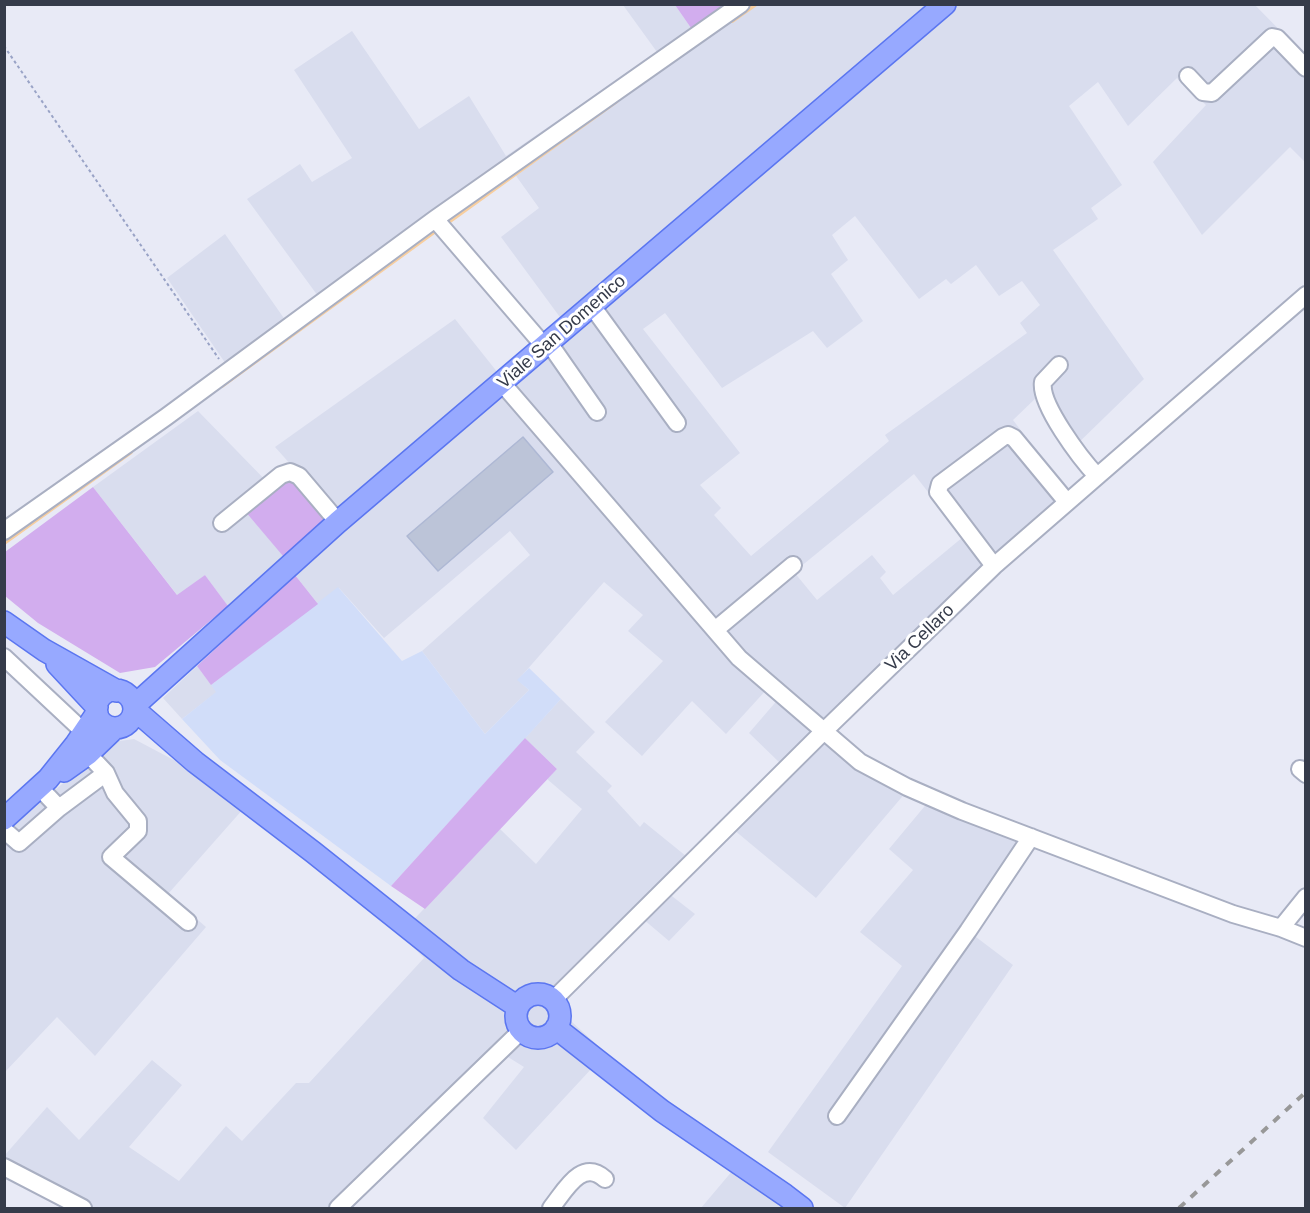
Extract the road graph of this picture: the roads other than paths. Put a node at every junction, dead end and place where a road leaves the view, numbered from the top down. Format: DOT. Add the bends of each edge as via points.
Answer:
graph roads {
  1 [pos="741,4"];
  2 [pos="945,4"];
  3 [pos="1305,68"];
  4 [pos="1188,76"];
  5 [pos="440,225"];
  6 [pos="1305,295"];
  7 [pos="592,306"];
  8 [pos="547,345"];
  9 [pos="1059,365"];
  10 [pos="502,383"];
  11 [pos="597,412"];
  12 [pos="677,423"];
  13 [pos="1097,476"];
  14 [pos="1067,502"];
  15 [pos="338,522"];
  16 [pos="222,523"];
  17 [pos="4,531"];
  18 [pos="793,565"];
  19 [pos="994,566"];
  20 [pos="4,622"];
  21 [pos="715,630"];
  22 [pos="44,650"];
  23 [pos="4,657"];
  24 [pos="127,699"];
  25 [pos="97,710"];
  26 [pos="118,728"];
  27 [pos="84,732"];
  28 [pos="823,732"];
  29 [pos="184,753"];
  30 [pos="88,754"];
  31 [pos="106,773"];
  32 [pos="43,783"];
  33 [pos="59,808"];
  34 [pos="4,819"];
  35 [pos="4,830"];
  36 [pos="1031,837"];
  37 [pos="1305,897"];
  38 [pos="188,922"];
  39 [pos="1281,928"];
  40 [pos="1305,938"];
  41 [pos="553,1000"];
  42 [pos="518,1007"];
  43 [pos="556,1028"];
  44 [pos="522,1030"];
  45 [pos="837,1116"];
  46 [pos="4,1167"];
  47 [pos="605,1179"];
  48 [pos="83,1209"];
  49 [pos="338,1209"];
  50 [pos="550,1209"];
  51 [pos="802,1209"];
  1 -- 5 [label="street"];
  2 -- 7 [label="main road, Viale San Domenico"];
  3 -- 4 [label="street" via="1272,37 1212,93 1203,92"];
  5 -- 8 [label="street"];
  5 -- 17 [label="street"];
  6 -- 13 [label="street, Via Cellaro"];
  7 -- 8 [label="main road, Viale San Domenico"];
  7 -- 12 [label="street"];
  8 -- 10 [label="main road, Viale San Domenico"];
  8 -- 11 [label="street"];
  9 -- 13 [label="street" via="1043,382 1043,394 1066,436"];
  10 -- 15 [label="main road, Viale San Domenico"];
  10 -- 21 [label="street"];
  13 -- 14 [label="street, Via Cellaro"];
  14 -- 19 [label="street, Via Cellaro"];
  14 -- 19 [label="street" via="1008,435 940,484 938,492"];
  15 -- 16 [label="street" via="298,476 290,472"];
  15 -- 24 [label="main road, Viale San Domenico" via="181,663"];
  18 -- 21 [label="street"];
  19 -- 28 [label="street, Via Cellaro"];
  20 -- 22 [label="main road"];
  21 -- 28 [label="street" via="739,658"];
  22 -- 24 [label="main road"];
  22 -- 25 [label="main road"];
  23 -- 27 [label="street"];
  24 -- 25 [label="main road" via="106,693"];
  24 -- 26 [label="main road" via="131,720"];
  24 -- 29 [label="main road"];
  25 -- 26 [label="main road" via="105,725"];
  25 -- 27 [label="main road"];
  26 -- 29 [label="main road"];
  26 -- 30 [label="main road"];
  27 -- 32 [label="main road"];
  28 -- 36 [label="street" via="860,762 907,787"];
  28 -- 41 [label="street, Via Cellaro"];
  29 -- 42 [label="main road" via="461,970"];
  30 -- 31 [label="street"];
  30 -- 32 [label="main road"];
  31 -- 33 [label="street"];
  31 -- 38 [label="street" via="115,793 138,821 138,831 111,857"];
  32 -- 33 [label="street"];
  32 -- 34 [label="main road"];
  33 -- 35 [label="street" via="19,843"];
  36 -- 39 [label="street" via="1233,914"];
  36 -- 45 [label="street"];
  37 -- 39 [label="street"];
  39 -- 40 [label="street"];
  41 -- 42 [label="main road" via="534,994"];
  41 -- 43 [label="main road" via="559,1010"];
  42 -- 44 [label="main road" via="517,1019"];
  43 -- 44 [label="main road" via="539,1037"];
  43 -- 51 [label="main road" via="662,1111"];
  44 -- 49 [label="street"];
  46 -- 48 [label="street"];
  47 -- 50 [label="street" via="592,1171 585,1172"];
}
